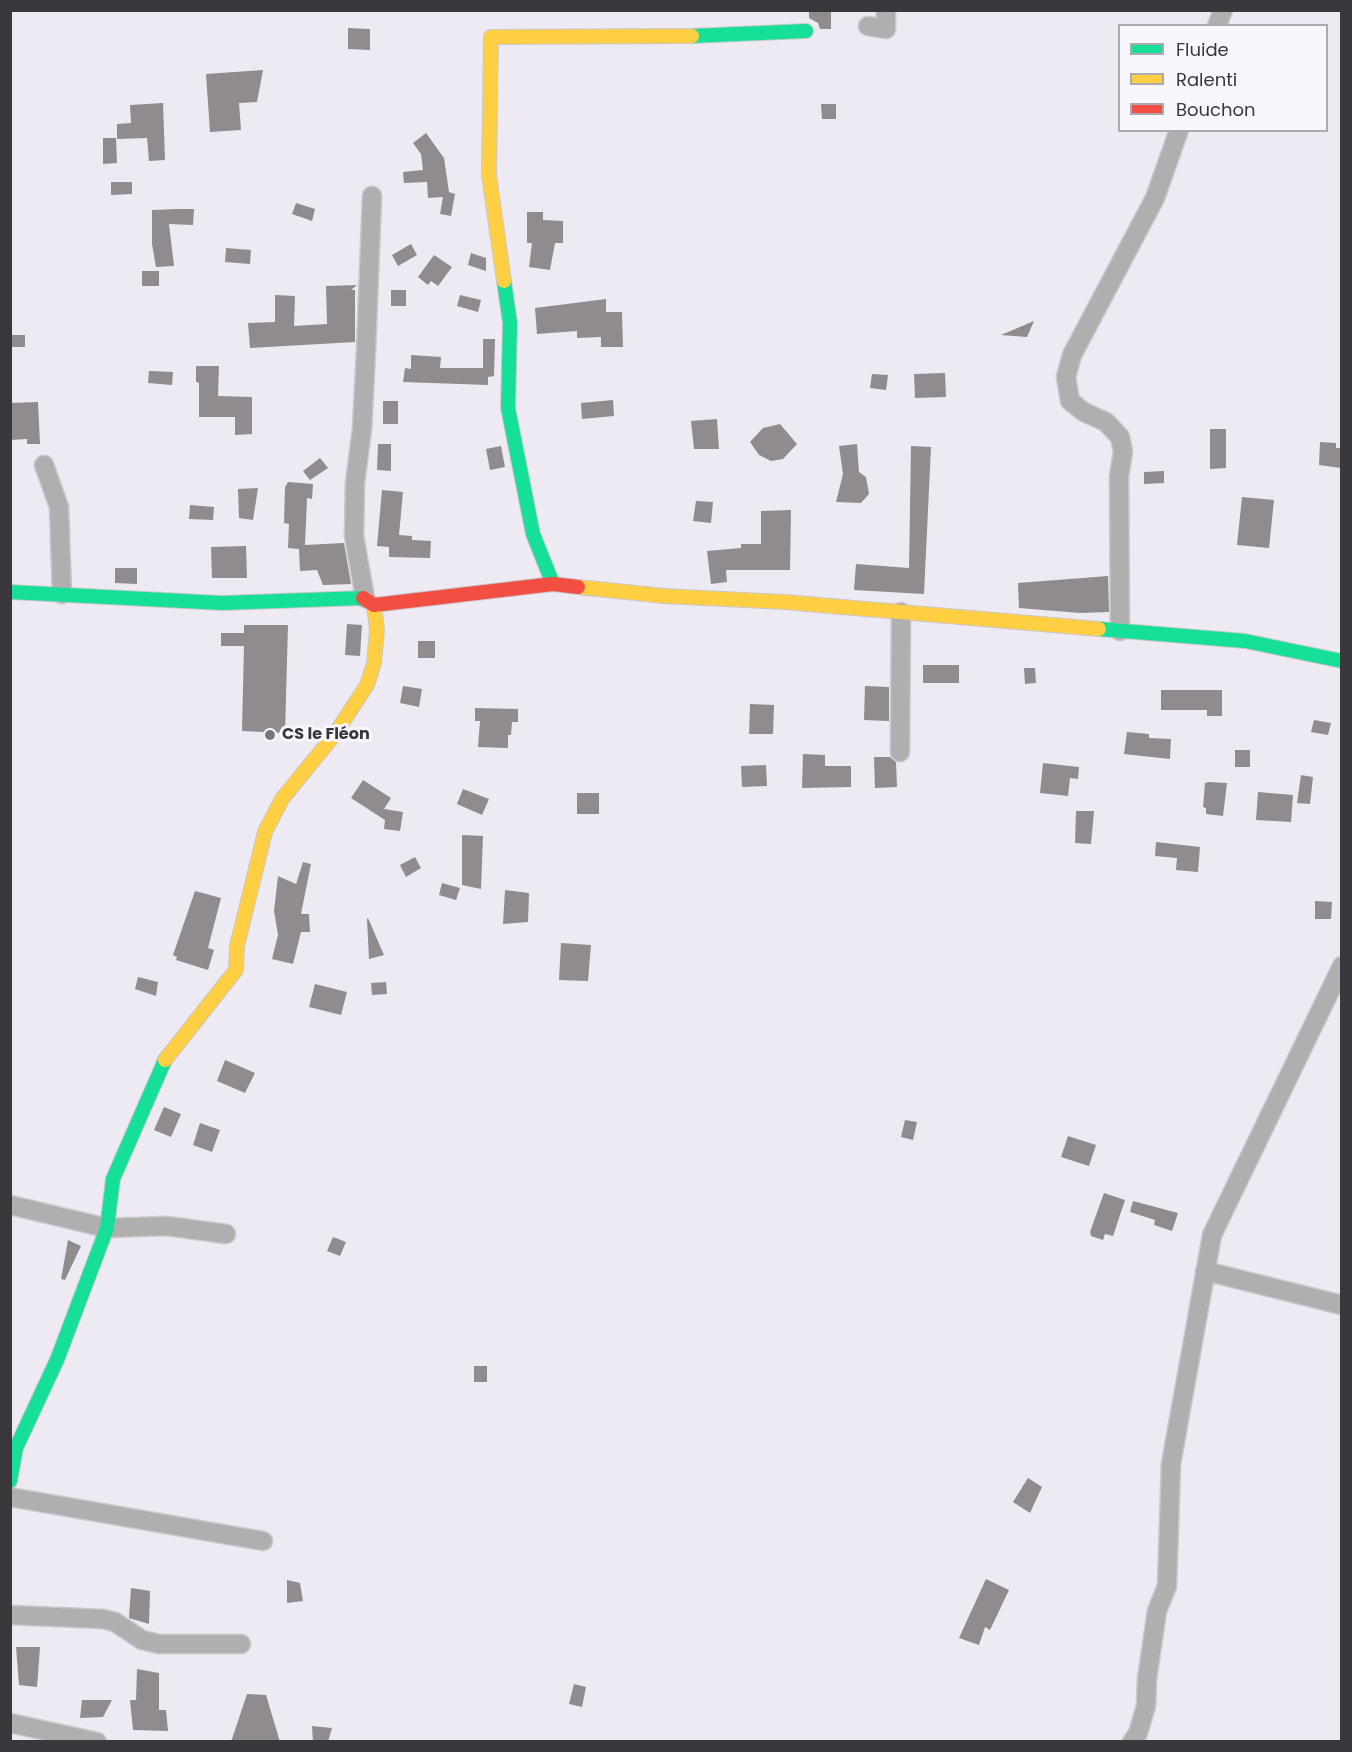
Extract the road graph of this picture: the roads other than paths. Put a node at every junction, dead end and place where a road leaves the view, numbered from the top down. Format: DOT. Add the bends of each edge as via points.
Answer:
graph roads {
  1 [pos="886,10"];
  2 [pos="868,26"];
  3 [pos="806,31"];
  4 [pos="1178,132"];
  5 [pos="372,196"];
  6 [pos="44,465"];
  7 [pos="553,584"];
  8 [pos="10,592"];
  9 [pos="62,594"];
  10 [pos="369,602"];
  11 [pos="901,612"];
  12 [pos="1120,631"];
  13 [pos="1341,661"];
  14 [pos="900,752"];
  15 [pos="1341,966"];
  16 [pos="10,1205"];
  17 [pos="107,1228"];
  18 [pos="226,1233"];
  19 [pos="1204,1271"];
  20 [pos="1341,1305"];
  21 [pos="10,1481"];
  22 [pos="10,1497"];
  23 [pos="263,1541"];
  24 [pos="10,1615"];
  25 [pos="241,1644"];
  26 [pos="10,1723"];
  27 [pos="97,1742"];
  28 [pos="1132,1742"];
  1 -- 2 [label="street" via="886,29"];
  3 -- 7 [label="street" via="661,37 491,37 489,175 510,324 508,408 533,534"];
  4 -- 12 [label="street" via="1155,198 1072,355 1066,377 1070,401 1106,422 1120,437"];
  5 -- 10 [label="street" via="354,536"];
  6 -- 9 [label="street" via="59,507"];
  7 -- 10 [label="street"];
  7 -- 11 [label="street" via="664,596"];
  8 -- 9 [label="street"];
  9 -- 10 [label="street" via="222,603"];
  10 -- 17 [label="street" via="377,630 367,685 335,734 282,799 265,832 237,946 236,970 163,1062 113,1179"];
  11 -- 12 [label="street"];
  11 -- 14 [label="street"];
  12 -- 13 [label="street" via="1245,641"];
  15 -- 19 [label="street" via="1212,1235"];
  16 -- 17 [label="street"];
  17 -- 18 [label="street" via="167,1226"];
  17 -- 21 [label="street" via="57,1360 16,1448"];
  19 -- 20 [label="street"];
  19 -- 28 [label="street" via="1171,1464 1167,1586 1157,1611 1146,1706"];
  22 -- 23 [label="street"];
  24 -- 25 [label="street" via="103,1619 115,1622 142,1640 159,1644"];
  26 -- 27 [label="street"];
}
